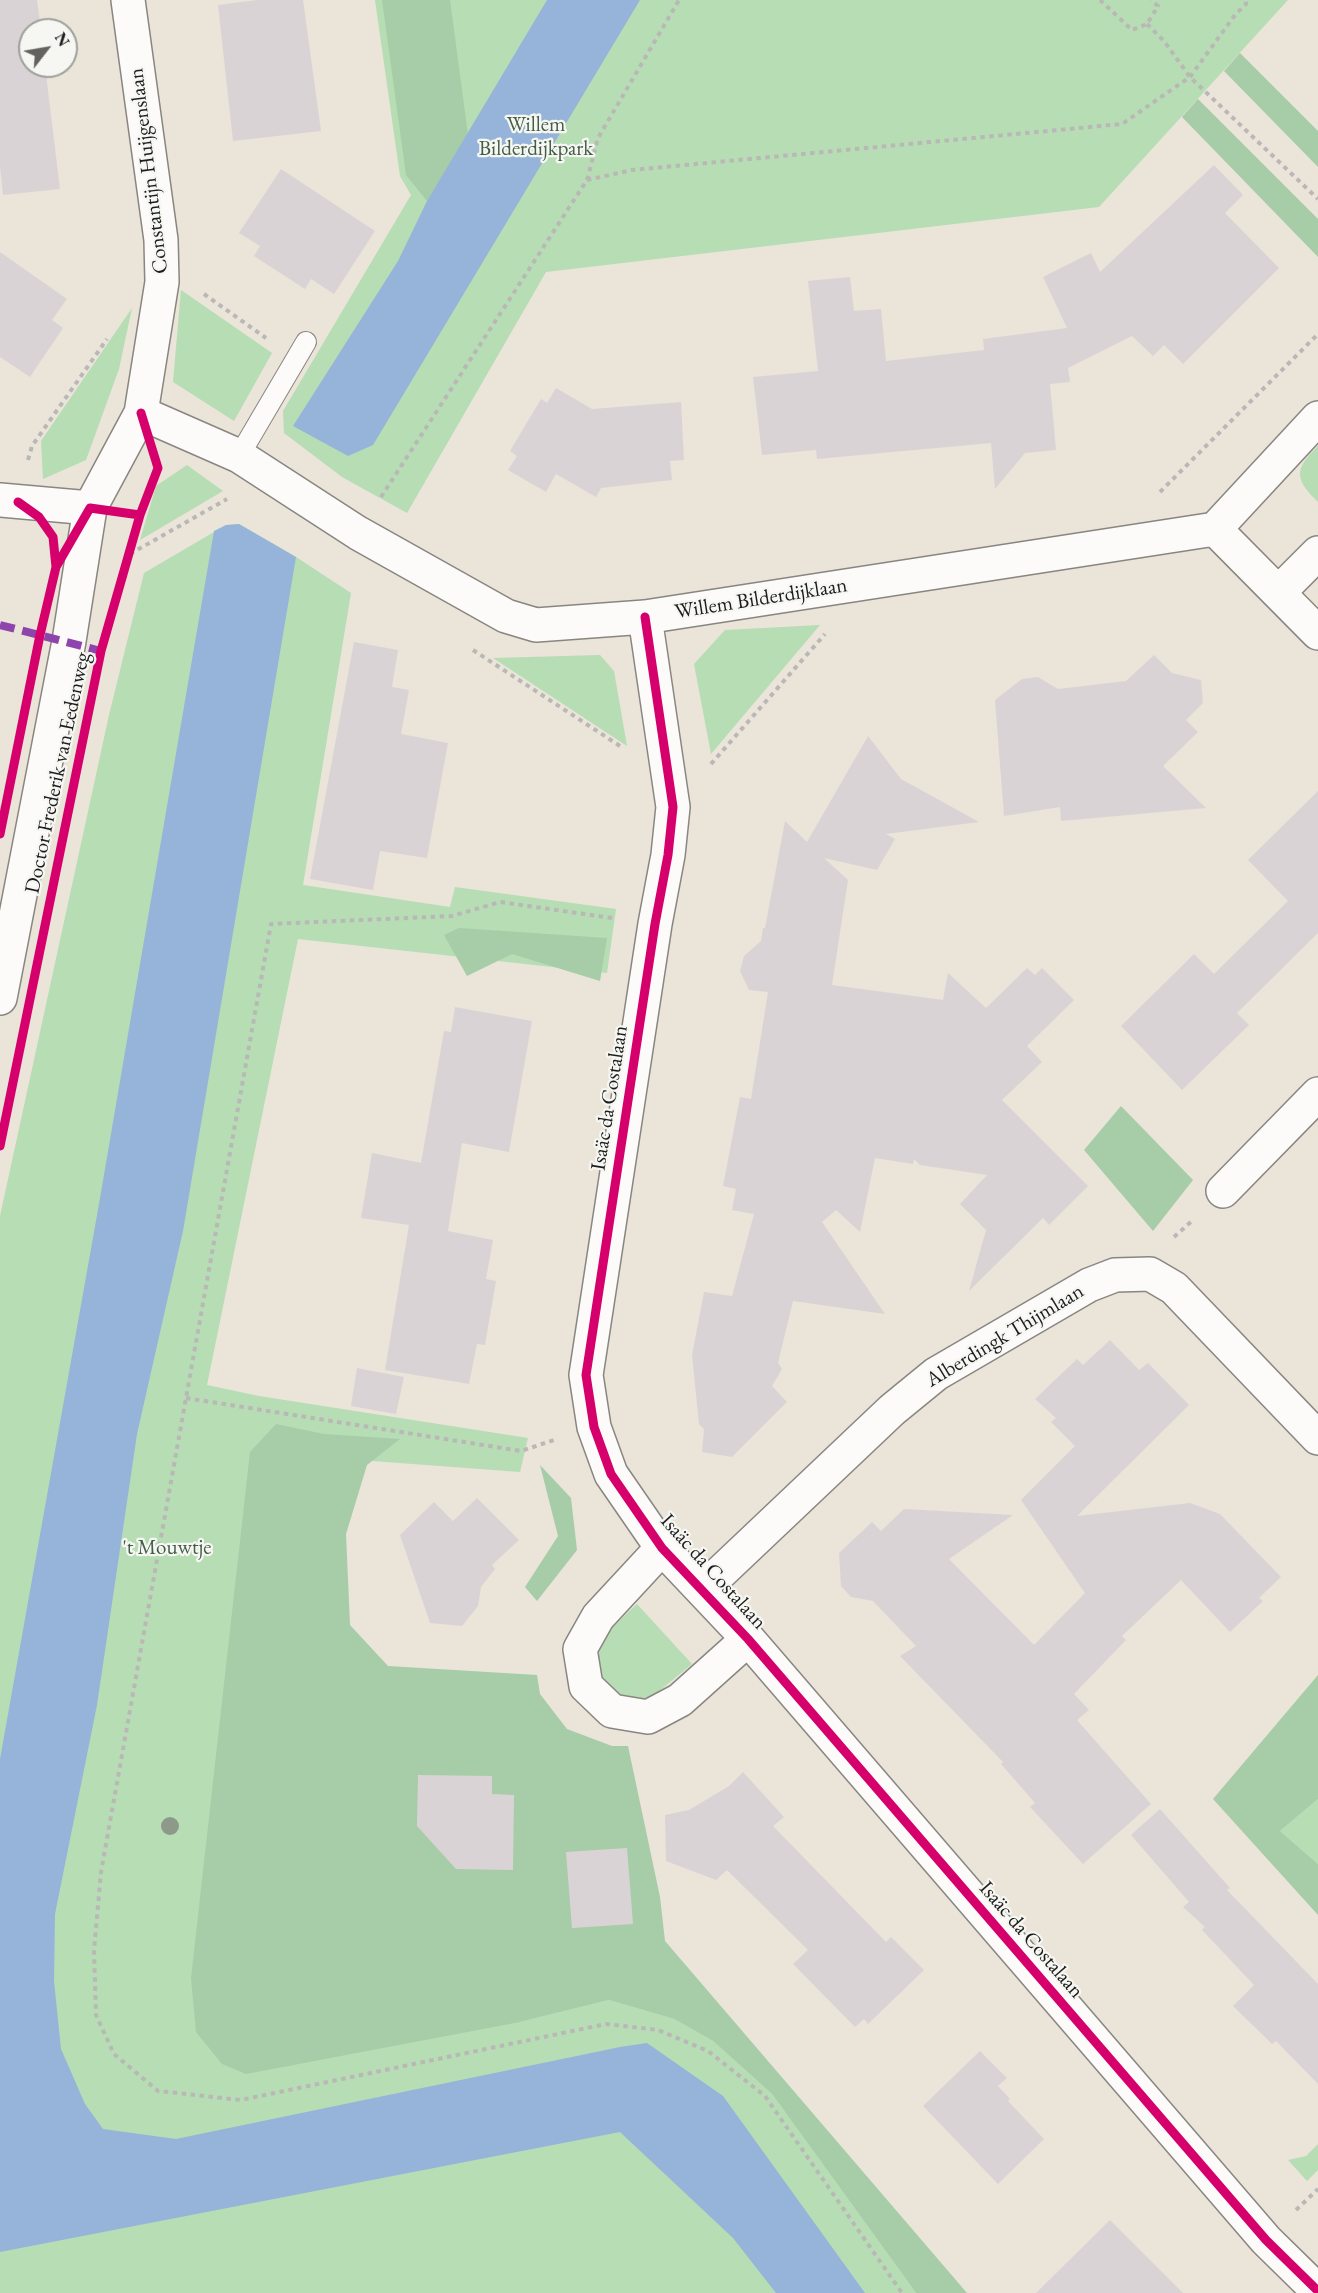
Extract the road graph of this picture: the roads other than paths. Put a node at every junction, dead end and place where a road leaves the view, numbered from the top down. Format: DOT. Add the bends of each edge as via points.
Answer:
graph roads {
  1 [pos="128,0"];
  2 [pos="306,342"];
  3 [pos="141,413"];
  4 [pos="1318,418"];
  5 [pos="239,456"];
  6 [pos="0,500"];
  7 [pos="90,508"];
  8 [pos="1215,529"];
  9 [pos="1318,553"];
  10 [pos="1279,592"];
  11 [pos="645,616"];
  12 [pos="1318,633"];
  13 [pos="0,998"];
  14 [pos="1318,1094"];
  15 [pos="1223,1191"];
  16 [pos="1318,1438"];
  17 [pos="662,1548"];
  18 [pos="702,1590"];
  19 [pos="748,1639"];
  20 [pos="1318,2291"];
  1 -- 3 [label="street, Constantijn Huijgenslaan" via="161,240 162,282"];
  2 -- 5 [label="lane"];
  3 -- 5 [label="street, Willem Bilderdijklaan"];
  3 -- 7 [label="street, Doctor Frederik van Eedenweg"];
  4 -- 8 [label="street"];
  5 -- 11 [label="street, Willem Bilderdijklaan" via="358,533 506,616 536,625"];
  6 -- 7 [label="street"];
  7 -- 13 [label="street, Doctor Frederik van Eedenweg" via="69,641"];
  8 -- 10 [label="street"];
  8 -- 11 [label="street, Willem Bilderdijklaan"];
  9 -- 10 [label="street"];
  10 -- 12 [label="street"];
  11 -- 17 [label="street, Isaäc da Costalaan" via="671,793 668,855 586,1375 594,1427 611,1474"];
  14 -- 15 [label="street"];
  16 -- 18 [label="street, Alberdingk Thijmlaan" via="1174,1288 1150,1274 1115,1275 1089,1285 936,1374 892,1410"];
  17 -- 18 [label="street, Isaäc da Costalaan"];
  17 -- 19 [label="street, Isaäc da Costalaan" via="593,1625 580,1649 586,1686 612,1711 648,1717 680,1700"];
  18 -- 19 [label="street, Isaäc da Costalaan"];
  19 -- 20 [label="street, Isaäc da Costalaan" via="1266,2241"];
}
